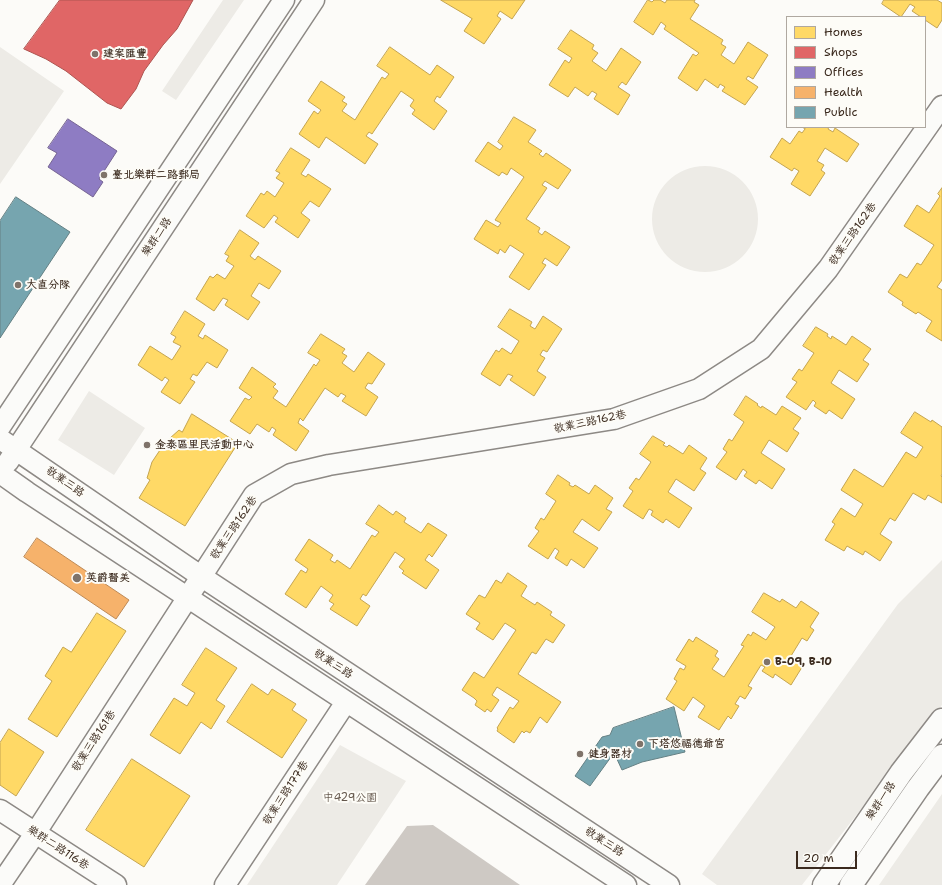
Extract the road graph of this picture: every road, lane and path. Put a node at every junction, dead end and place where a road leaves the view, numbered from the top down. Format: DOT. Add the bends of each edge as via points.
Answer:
graph roads {
  1 [pos="284,0"];
  2 [pos="314,0"];
  3 [pos="942,106"];
  4 [pos="0,427"];
  5 [pos="8,444"];
  6 [pos="0,473"];
  7 [pos="202,576"];
  8 [pos="188,597"];
  9 [pos="346,702"];
  10 [pos="942,720"];
  11 [pos="942,756"];
  12 [pos="0,810"];
  13 [pos="36,832"];
  14 [pos="0,885"];
  15 [pos="116,885"];
  16 [pos="225,885"];
  17 [pos="626,885"];
  18 [pos="669,885"];
  19 [pos="824,885"];
  20 [pos="851,885"];
  1 -- 4 [label="street"];
  2 -- 5 [label="street, 樂群二路"];
  3 -- 7 [label="street, 敬業三路162巷" via="828,268 761,349 699,389 614,419 329,465 291,474 254,495"];
  5 -- 6 [label="street, 樂群二路"];
  5 -- 7 [label="street, 敬業三路"];
  6 -- 8 [label="street"];
  7 -- 8 [label="street, 敬業三路162巷"];
  7 -- 18 [label="street, 敬業三路"];
  8 -- 9 [label="street"];
  8 -- 13 [label="street, 敬業三路161巷"];
  9 -- 16 [label="street, 敬業三路177巷"];
  9 -- 17 [label="street"];
  10 -- 19 [label="main road, 樂群一路" via="901,773"];
  11 -- 20 [label="main road, 樂群一路"];
  12 -- 13 [label="street, 樂群二路116巷"];
  13 -- 14 [label="street, 敬業三路161巷"];
  13 -- 15 [label="street, 樂群二路116巷"];
}
